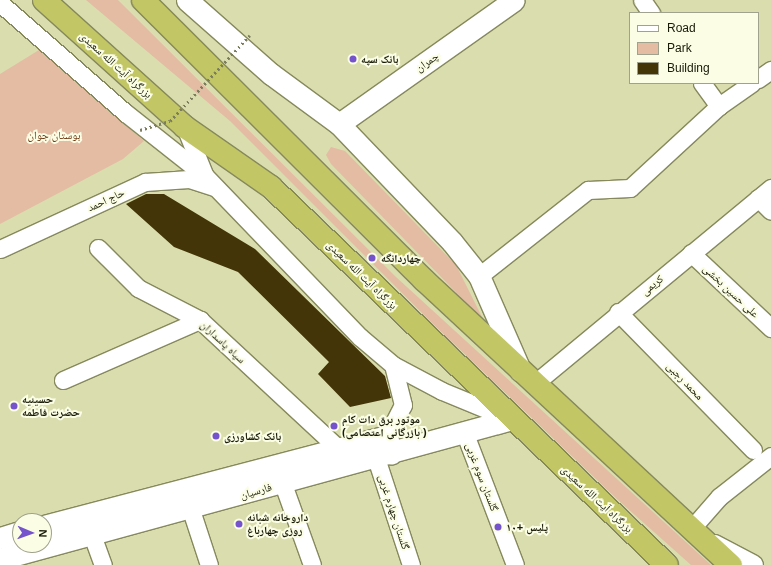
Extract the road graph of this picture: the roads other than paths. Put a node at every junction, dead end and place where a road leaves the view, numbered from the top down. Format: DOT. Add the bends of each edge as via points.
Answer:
graph roads {
  1 [pos="44,0"];
  2 [pos="142,0"];
  3 [pos="187,0"];
  4 [pos="514,0"];
  5 [pos="642,0"];
  6 [pos="0,3"];
  7 [pos="650,12"];
  8 [pos="771,70"];
  9 [pos="759,78"];
  10 [pos="703,84"];
  11 [pos="751,84"];
  12 [pos="719,106"];
  13 [pos="339,124"];
  14 [pos="185,127"];
  15 [pos="204,175"];
  16 [pos="216,188"];
  17 [pos="765,193"];
  18 [pos="771,211"];
  19 [pos="98,248"];
  20 [pos="0,249"];
  21 [pos="691,253"];
  22 [pos="479,276"];
  23 [pos="618,312"];
  24 [pos="200,320"];
  25 [pos="771,328"];
  26 [pos="393,364"];
  27 [pos="528,378"];
  28 [pos="62,380"];
  29 [pos="512,420"];
  30 [pos="465,434"];
  31 [pos="339,449"];
  32 [pos="385,450"];
  33 [pos="753,450"];
  34 [pos="771,456"];
  35 [pos="283,484"];
  36 [pos="191,510"];
  37 [pos="52,524"];
  38 [pos="12,534"];
  39 [pos="698,534"];
  40 [pos="92,535"];
  41 [pos="0,538"];
  42 [pos="1,561"];
  43 [pos="103,565"];
  44 [pos="209,565"];
  45 [pos="312,565"];
  46 [pos="411,565"];
  47 [pos="515,565"];
  48 [pos="668,565"];
  49 [pos="731,565"];
  50 [pos="752,565"];
  1 -- 14 [label="highway, بزرگراه آیت الله سعیدی"];
  2 -- 27 [label="highway" via="335,194"];
  3 -- 13 [label="street" via="271,74"];
  4 -- 13 [label="street, چمران"];
  5 -- 7 [label="street"];
  6 -- 15 [label="street" via="127,114"];
  8 -- 9 [label="street"];
  10 -- 12 [label="street"];
  11 -- 12 [label="street"];
  12 -- 22 [label="street" via="630,188 588,190"];
  13 -- 22 [label="street" via="452,242"];
  14 -- 15 [label="street"];
  14 -- 29 [label="highway, بزرگراه آیت الله سعیدی" via="271,187"];
  15 -- 16 [label="street"];
  16 -- 20 [label="street, حاج احمد" via="189,179 145,182"];
  16 -- 26 [label="street" via="360,337"];
  17 -- 18 [label="street"];
  17 -- 21 [label="street, کریمی"];
  19 -- 24 [label="street, سپاه پاسداران" via="138,288"];
  21 -- 23 [label="street, کریمی"];
  21 -- 25 [label="street, علی حسین بخشی"];
  22 -- 27 [label="street"];
  23 -- 27 [label="street, کریمی"];
  23 -- 33 [label="street, محمد رجبی"];
  24 -- 28 [label="street"];
  24 -- 31 [label="street, سپاه پاسداران"];
  26 -- 29 [label="street" via="442,391"];
  26 -- 32 [label="street" via="404,405"];
  27 -- 39 [label="highway"];
  29 -- 30 [label="street, فارسیان"];
  29 -- 48 [label="highway, بزرگراه آیت الله سعیدی"];
  30 -- 32 [label="street, فارسیان"];
  30 -- 47 [label="street, گلستان سوم غربی"];
  31 -- 32 [label="street, فارسیان"];
  31 -- 37 [label="street, فارسیان"];
  32 -- 35 [label="street, فارسیان"];
  32 -- 46 [label="street, گلستان چهارم غربی"];
  34 -- 39 [label="street" via="719,497"];
  35 -- 36 [label="street, فارسیان"];
  35 -- 45 [label="street"];
  36 -- 40 [label="street, فارسیان"];
  36 -- 44 [label="street"];
  38 -- 41 [label="street"];
  39 -- 49 [label="highway"];
  39 -- 50 [label="street"];
  40 -- 42 [label="street, فارسیان"];
  40 -- 43 [label="street"];
}
